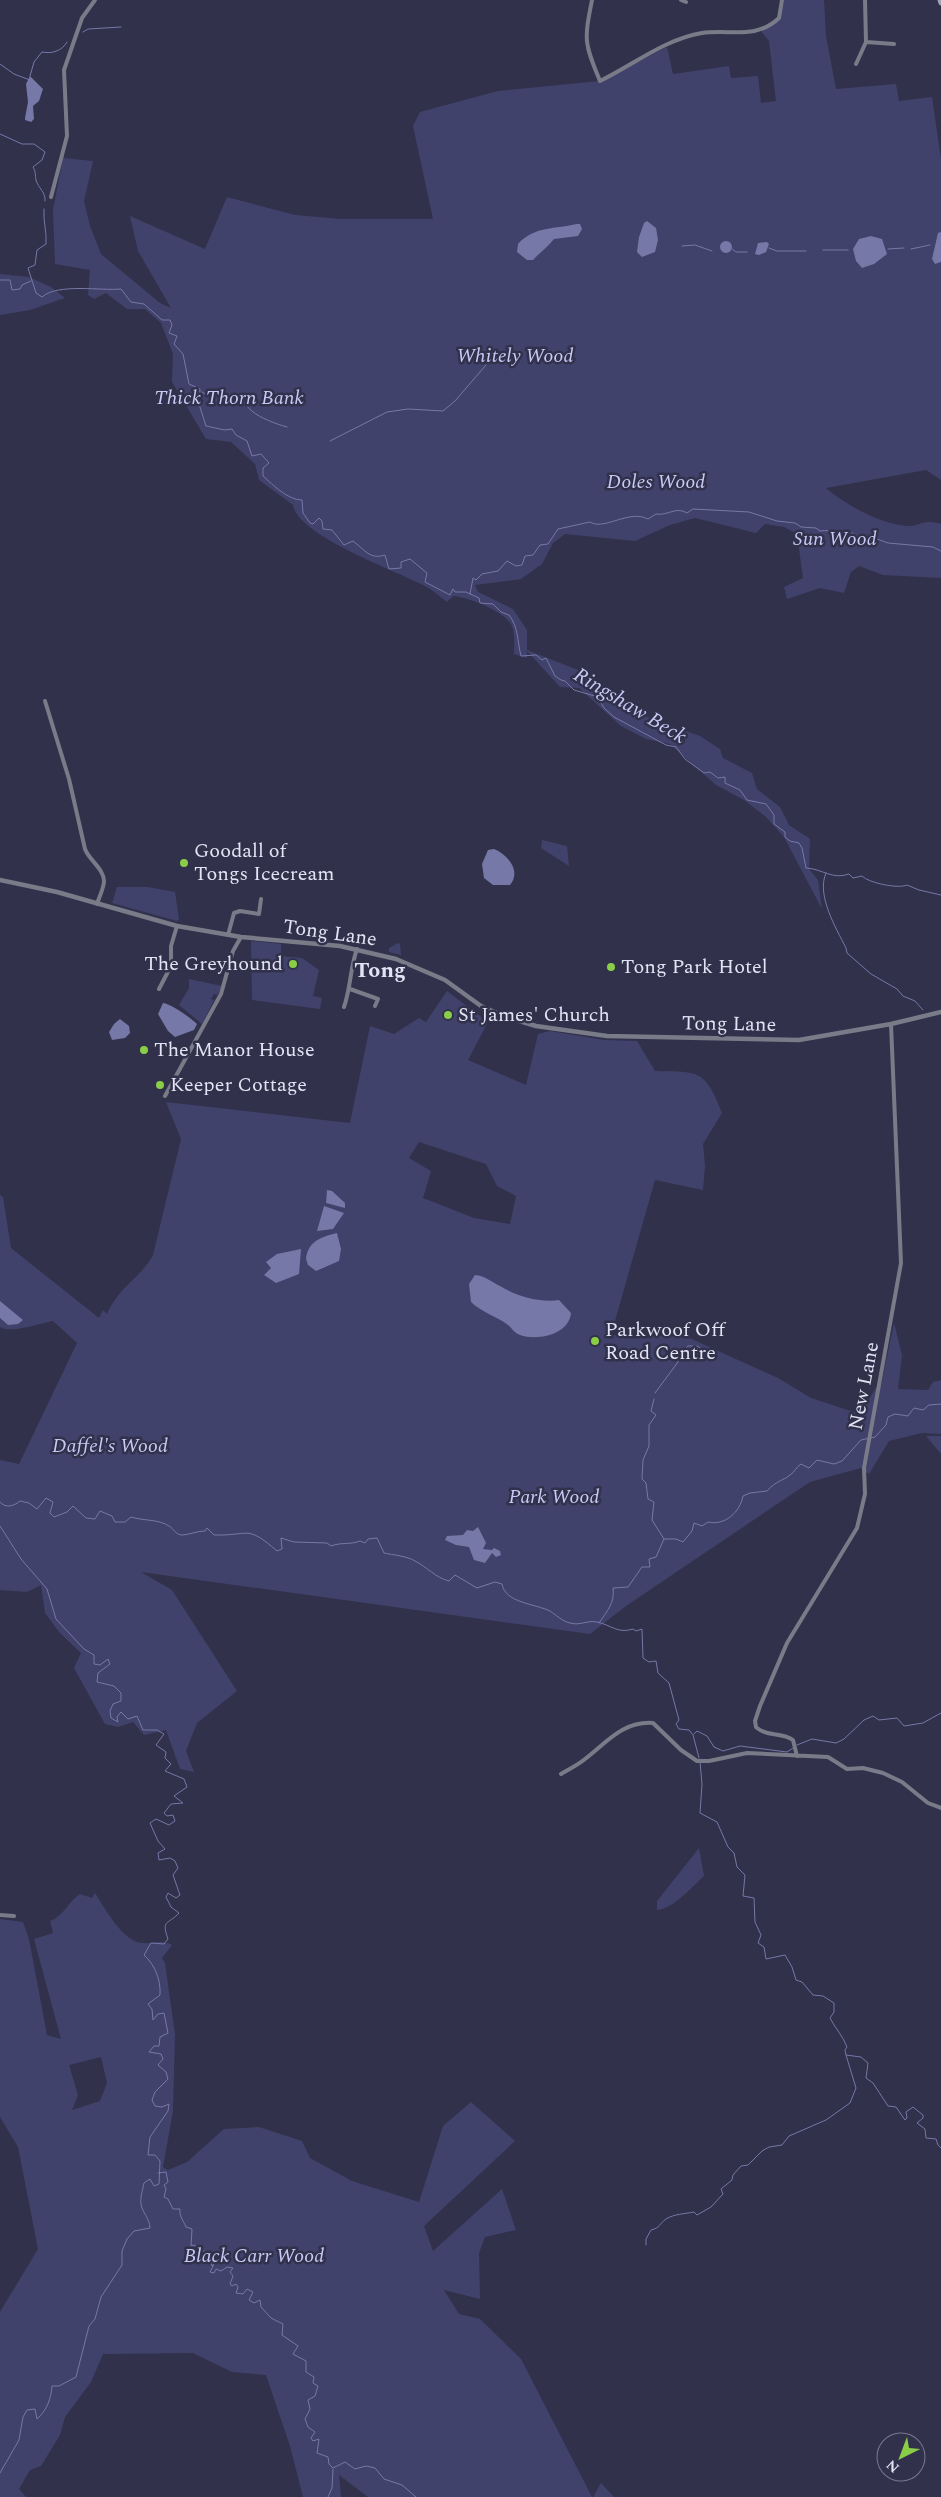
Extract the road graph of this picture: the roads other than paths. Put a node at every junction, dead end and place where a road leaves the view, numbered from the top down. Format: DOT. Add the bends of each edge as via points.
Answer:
graph roads {
  1 [pos="95,0"];
  2 [pos="592,0"];
  3 [pos="681,0"];
  4 [pos="782,0"];
  5 [pos="865,0"];
  6 [pos="686,2"];
  7 [pos="866,42"];
  8 [pos="894,44"];
  9 [pos="856,64"];
  10 [pos="51,198"];
  11 [pos="46,701"];
  12 [pos="0,880"];
  13 [pos="261,899"];
  14 [pos="97,904"];
  15 [pos="177,926"];
  16 [pos="228,935"];
  17 [pos="241,937"];
  18 [pos="357,949"];
  19 [pos="159,989"];
  20 [pos="350,989"];
  21 [pos="375,1006"];
  22 [pos="344,1007"];
  23 [pos="941,1012"];
  24 [pos="891,1024"];
  25 [pos="165,1096"];
  26 [pos="797,1756"];
  27 [pos="561,1774"];
  28 [pos="941,1808"];
  29 [pos="0,1915"];
  30 [pos="14,1916"];
  1 -- 10 [label="street" via="82,18 64,70 66,136"];
  2 -- 4 [label="street" via="585,34 586,48 600,81 676,40 702,33 761,31 779,18"];
  3 -- 6 [label="street"];
  5 -- 7 [label="street"];
  7 -- 8 [label="street"];
  7 -- 9 [label="street"];
  11 -- 14 [label="street" via="85,849 104,880"];
  12 -- 14 [label="street, Tong Lane"];
  13 -- 16 [label="street" via="259,914 240,911 233,914"];
  14 -- 15 [label="street, Tong Lane"];
  15 -- 16 [label="street, Tong Lane"];
  15 -- 19 [label="street" via="171,966"];
  16 -- 17 [label="street, Tong Lane"];
  17 -- 18 [label="street, Tong Lane"];
  17 -- 25 [label="street" via="233,951 221,994"];
  18 -- 20 [label="street" via="351,966"];
  18 -- 24 [label="street, Tong Lane" via="418,966 446,980 487,1009 536,1026 608,1036 799,1040"];
  20 -- 21 [label="street" via="378,999"];
  20 -- 22 [label="street"];
  23 -- 24 [label="street, Tong Lane"];
  24 -- 26 [label="street, New Lane" via="901,1263 864,1468 865,1494 857,1528 787,1643 755,1721 757,1728 768,1733 785,1734 793,1740"];
  26 -- 27 [label="street" via="747,1754 700,1761 680,1750 653,1723 640,1722 614,1735"];
  26 -- 28 [label="street" via="828,1757 847,1769 883,1772 902,1782 928,1803"];
  29 -- 30 [label="street"];
}
